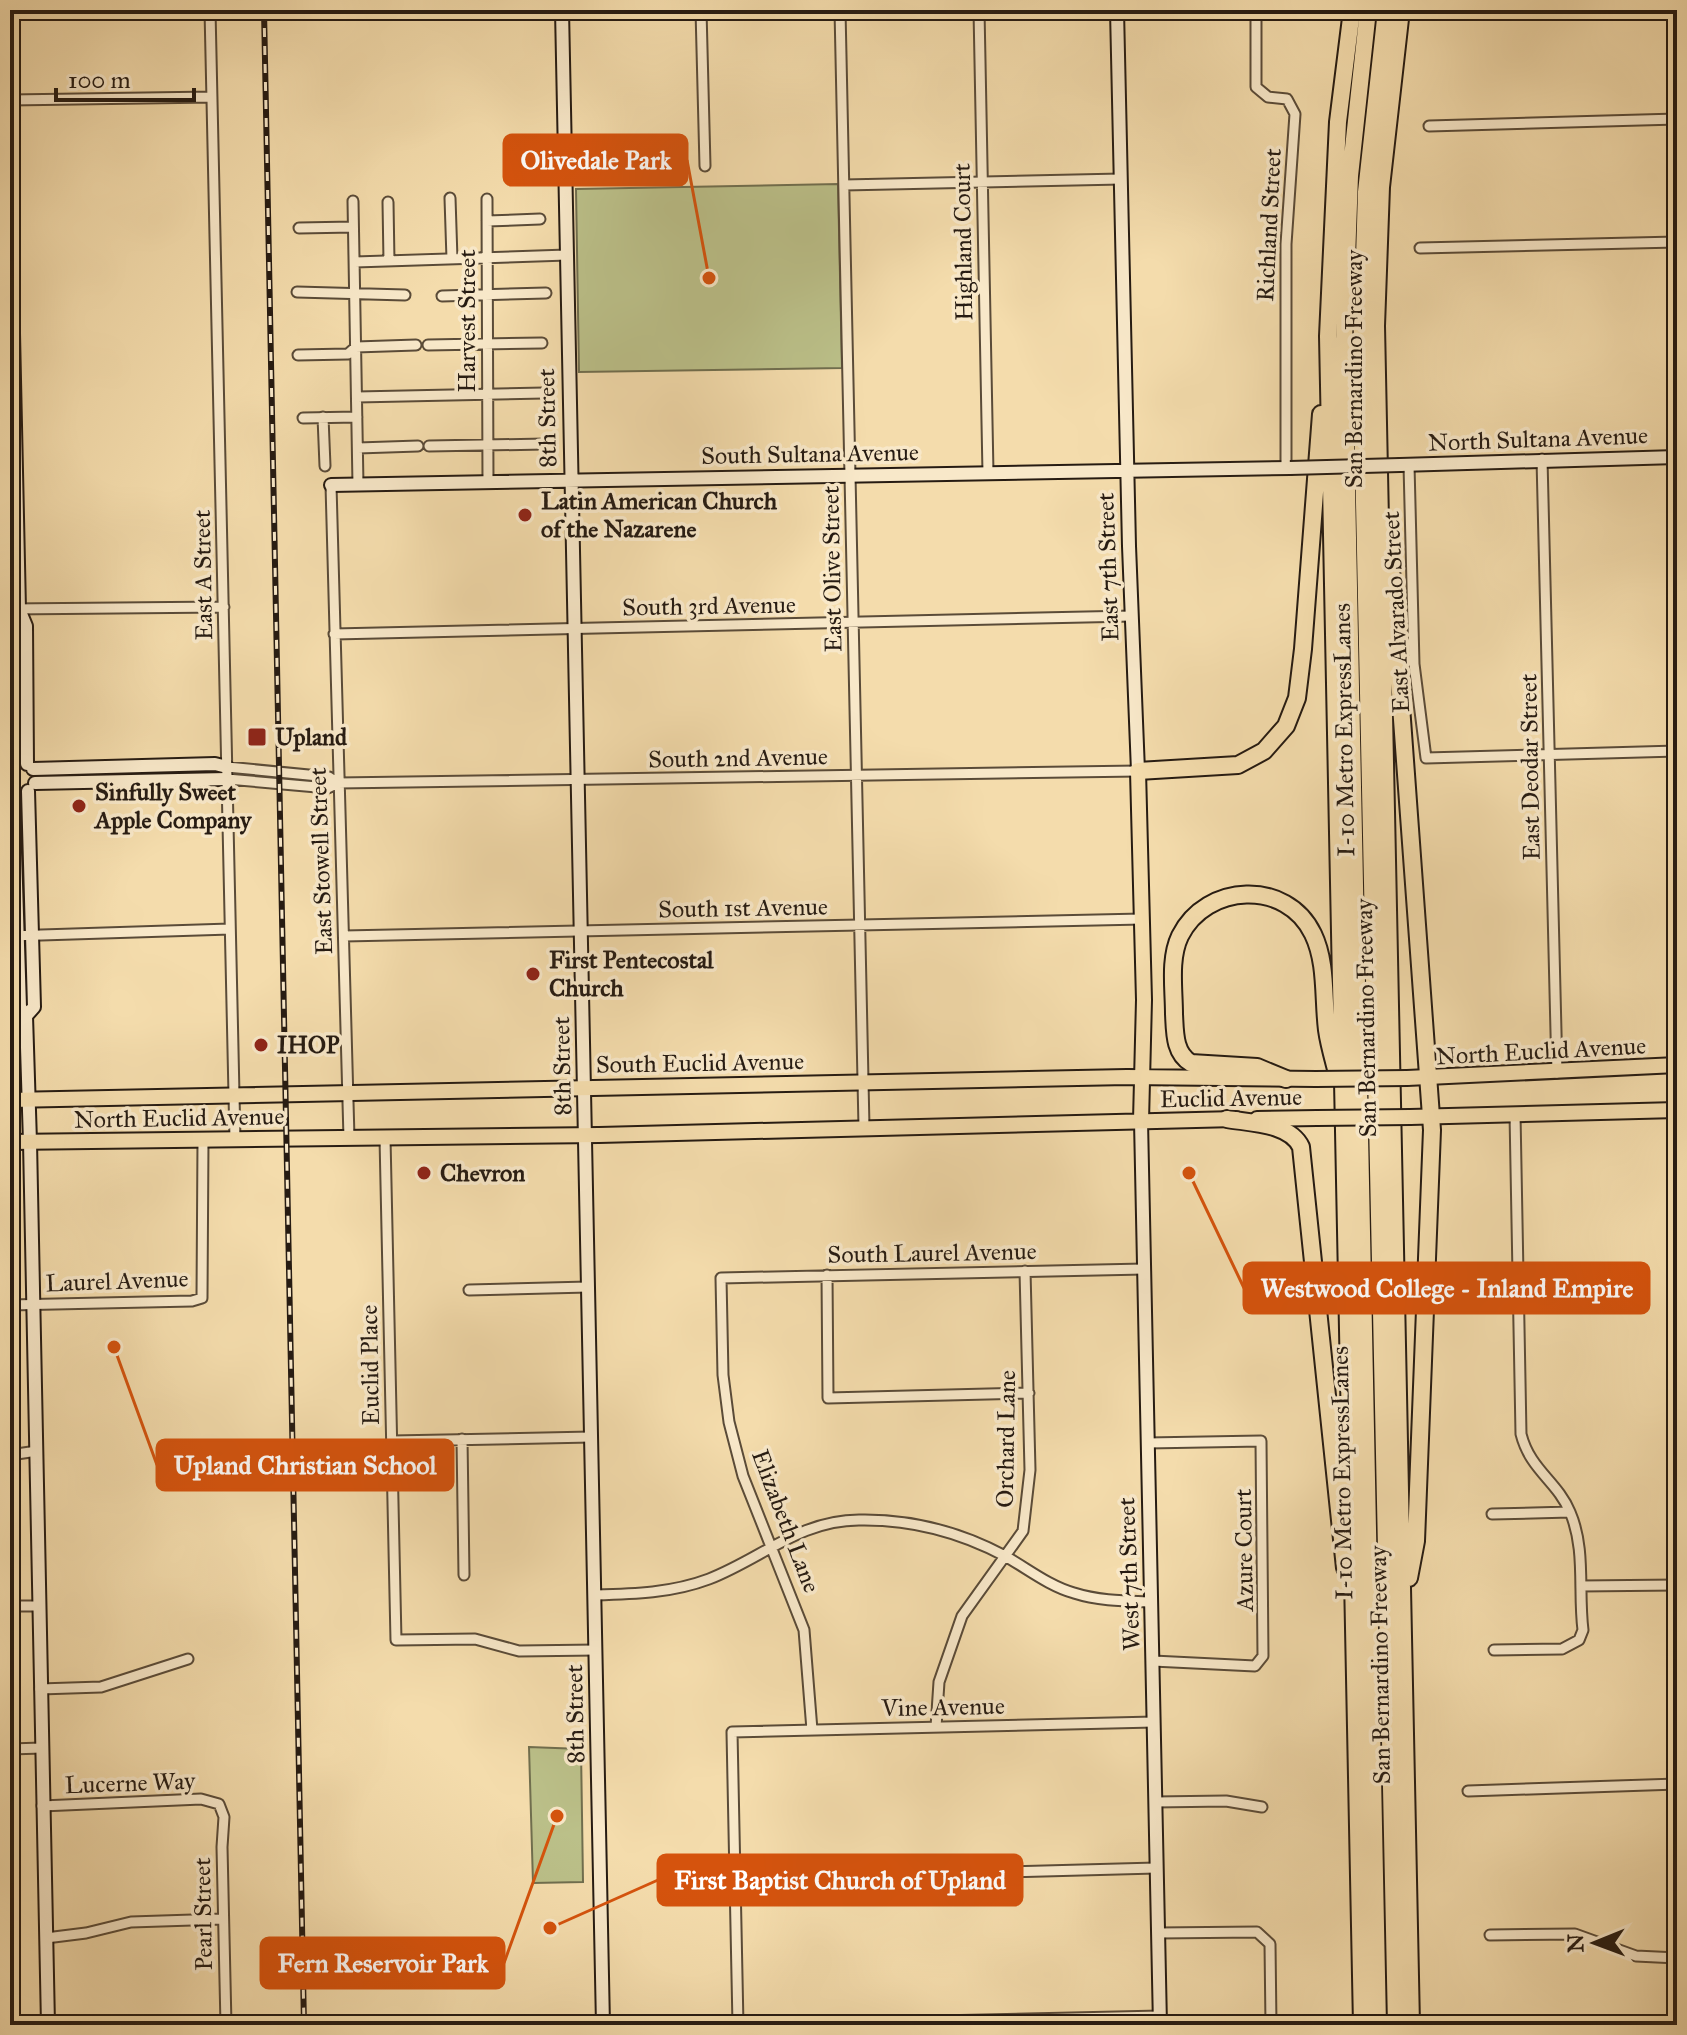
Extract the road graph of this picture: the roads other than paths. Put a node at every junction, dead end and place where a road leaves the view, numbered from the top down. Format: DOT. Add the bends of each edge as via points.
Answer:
graph roads {
  1 [pos="210,10"];
  2 [pos="562,10"];
  3 [pos="701,10"];
  4 [pos="840,10"];
  5 [pos="979,10"];
  6 [pos="1117,10"];
  7 [pos="1256,10"];
  8 [pos="1352,10"];
  9 [pos="1368,10"];
  10 [pos="1386,10"];
  11 [pos="1401,10"];
  12 [pos="1674,10"];
  13 [pos="212,97"];
  14 [pos="10,100"];
  15 [pos="1677,119"];
  16 [pos="1429,126"];
  17 [pos="1677,136"];
  18 [pos="705,166"];
  19 [pos="1121,179"];
  20 [pos="982,182"];
  21 [pos="844,185"];
  22 [pos="10,196"];
  23 [pos="450,198"];
  24 [pos="487,199"];
  25 [pos="353,201"];
  26 [pos="388,202"];
  27 [pos="540,219"];
  28 [pos="487,221"];
  29 [pos="353,227"];
  30 [pos="299,228"];
  31 [pos="1677,242"];
  32 [pos="1420,248"];
  33 [pos="567,255"];
  34 [pos="488,257"];
  35 [pos="452,259"];
  36 [pos="389,261"];
  37 [pos="355,262"];
  38 [pos="11,290"];
  39 [pos="297,292"];
  40 [pos="546,293"];
  41 [pos="489,294"];
  42 [pos="405,295"];
  43 [pos="356,296"];
  44 [pos="442,296"];
  45 [pos="1328,336"];
  46 [pos="542,343"];
  47 [pos="485,344"];
  48 [pos="416,345"];
  49 [pos="428,345"];
  50 [pos="356,347"];
  51 [pos="298,355"];
  52 [pos="544,393"];
  53 [pos="487,394"];
  54 [pos="357,397"];
  55 [pos="323,417"];
  56 [pos="357,417"];
  57 [pos="303,418"];
  58 [pos="545,444"];
  59 [pos="488,445"];
  60 [pos="358,448"];
  61 [pos="1677,457"];
  62 [pos="1542,459"];
  63 [pos="1405,465"];
  64 [pos="325,466"];
  65 [pos="1288,468"];
  66 [pos="1128,471"];
  67 [pos="988,473"];
  68 [pos="850,476"];
  69 [pos="570,481"];
  70 [pos="1378,481"];
  71 [pos="488,482"];
  72 [pos="331,485"];
  73 [pos="358,485"];
  74 [pos="224,607"];
  75 [pos="14,609"];
  76 [pos="1132,616"];
  77 [pos="853,623"];
  78 [pos="10,625"];
  79 [pos="574,629"];
  80 [pos="334,634"];
  81 [pos="10,664"];
  82 [pos="1677,751"];
  83 [pos="1550,754"];
  84 [pos="11,766"];
  85 [pos="30,766"];
  86 [pos="1138,771"];
  87 [pos="227,773"];
  88 [pos="856,776"];
  89 [pos="578,782"];
  90 [pos="338,783"];
  91 [pos="31,787"];
  92 [pos="11,790"];
  93 [pos="1142,919"];
  94 [pos="859,925"];
  95 [pos="230,929"];
  96 [pos="580,931"];
  97 [pos="13,936"];
  98 [pos="32,936"];
  99 [pos="344,936"];
  100 [pos="26,1016"];
  101 [pos="1677,1065"];
  102 [pos="1557,1073"];
  103 [pos="1143,1077"];
  104 [pos="1407,1078"];
  105 [pos="1053,1079"];
  106 [pos="1286,1079"];
  107 [pos="1429,1079"];
  108 [pos="863,1083"];
  109 [pos="585,1087"];
  110 [pos="348,1092"];
  111 [pos="234,1094"];
  112 [pos="29,1099"];
  113 [pos="10,1100"];
  114 [pos="1345,1106"];
  115 [pos="1677,1110"];
  116 [pos="1515,1114"];
  117 [pos="1431,1116"];
  118 [pos="1227,1119"];
  119 [pos="1141,1121"];
  120 [pos="864,1127"];
  121 [pos="586,1135"];
  122 [pos="349,1138"];
  123 [pos="385,1138"];
  124 [pos="203,1140"];
  125 [pos="235,1140"];
  126 [pos="10,1142"];
  127 [pos="30,1142"];
  128 [pos="1144,1269"];
  129 [pos="1025,1271"];
  130 [pos="827,1275"];
  131 [pos="721,1278"];
  132 [pos="588,1287"];
  133 [pos="469,1290"];
  134 [pos="10,1305"];
  135 [pos="34,1305"];
  136 [pos="1029,1393"];
  137 [pos="591,1437"];
  138 [pos="462,1439"];
  139 [pos="392,1441"];
  140 [pos="1147,1443"];
  141 [pos="37,1451"];
  142 [pos="10,1455"];
  143 [pos="1570,1512"];
  144 [pos="1492,1514"];
  145 [pos="771,1545"];
  146 [pos="1006,1557"];
  147 [pos="464,1575"];
  148 [pos="1677,1585"];
  149 [pos="1581,1586"];
  150 [pos="595,1595"];
  151 [pos="1152,1602"];
  152 [pos="10,1606"];
  153 [pos="39,1606"];
  154 [pos="1402,1611"];
  155 [pos="1356,1649"];
  156 [pos="596,1650"];
  157 [pos="1494,1650"];
  158 [pos="188,1659"];
  159 [pos="1153,1661"];
  160 [pos="40,1689"];
  161 [pos="1154,1722"];
  162 [pos="936,1727"];
  163 [pos="812,1730"];
  164 [pos="42,1748"];
  165 [pos="10,1749"];
  166 [pos="1677,1784"];
  167 [pos="1468,1791"];
  168 [pos="1155,1802"];
  169 [pos="219,1804"];
  170 [pos="42,1806"];
  171 [pos="1262,1807"];
  172 [pos="1156,1868"];
  173 [pos="736,1879"];
  174 [pos="223,1919"];
  175 [pos="1158,1933"];
  176 [pos="1490,1935"];
  177 [pos="46,1938"];
  178 [pos="1677,1958"];
  179 [pos="1160,2021"];
  180 [pos="1013,2022"];
  181 [pos="881,2024"];
  182 [pos="48,2025"];
  183 [pos="226,2025"];
  184 [pos="603,2025"];
  185 [pos="738,2025"];
  186 [pos="755,2025"];
  187 [pos="1271,2025"];
  188 [pos="1362,2025"];
  189 [pos="1378,2025"];
  190 [pos="1396,2025"];
  191 [pos="1411,2025"];
  1 -- 13 [label="street, East A Street"];
  2 -- 33 [label="street, 8th Street"];
  3 -- 18 [label="street"];
  4 -- 21 [label="street, East Olive Street"];
  5 -- 20 [label="street, Highland Court"];
  6 -- 19 [label="street, East 7th Street"];
  7 -- 65 [label="street, Richland Street" via="1256,87 1268,97 1287,99 1295,114 1286,244"];
  8 -- 45 [label="highway, San Bernardino Freeway" via="1335,166"];
  9 -- 189 [label="highway, I-10 Metro ExpressLanes" via="1350,176 1344,340"];
  10 -- 190 [label="highway, I-10 Metro ExpressLanes" via="1366,192 1361,359"];
  11 -- 70 [label="highway, San Bernardino Freeway" via="1378,249"];
  12 -- 15 [label="street"];
  13 -- 14 [label="street"];
  13 -- 74 [label="street, East A Street"];
  15 -- 16 [label="street"];
  15 -- 17 [label="street"];
  19 -- 20 [label="street"];
  19 -- 66 [label="street, East 7th Street"];
  20 -- 21 [label="street"];
  20 -- 67 [label="street, Highland Court"];
  21 -- 68 [label="street, East Olive Street"];
  22 -- 38 [label="street"];
  23 -- 35 [label="street"];
  24 -- 28 [label="street, Harvest Street"];
  25 -- 29 [label="street"];
  26 -- 36 [label="street"];
  27 -- 28 [label="street"];
  28 -- 34 [label="street, Harvest Street"];
  29 -- 30 [label="street"];
  29 -- 37 [label="street"];
  31 -- 32 [label="street"];
  33 -- 34 [label="street"];
  33 -- 69 [label="street, 8th Street"];
  34 -- 35 [label="street"];
  34 -- 41 [label="street, Harvest Street"];
  35 -- 36 [label="street"];
  36 -- 37 [label="street"];
  37 -- 43 [label="street"];
  38 -- 75 [label="street"];
  39 -- 43 [label="street" via="346,291"];
  40 -- 41 [label="street"];
  41 -- 44 [label="street"];
  41 -- 47 [label="street, Harvest Street"];
  42 -- 43 [label="street"];
  43 -- 50 [label="street"];
  45 -- 86 [label="highway" via="1307,611 1290,717 1264,751 1238,765"];
  45 -- 114 [label="highway, San Bernardino Freeway"];
  46 -- 47 [label="street"];
  47 -- 49 [label="street"];
  47 -- 53 [label="street, Harvest Street"];
  48 -- 50 [label="street"];
  50 -- 51 [label="street" via="348,354"];
  50 -- 54 [label="street"];
  52 -- 53 [label="street"];
  53 -- 54 [label="street"];
  53 -- 59 [label="street, Harvest Street"];
  54 -- 56 [label="street"];
  55 -- 56 [label="street"];
  55 -- 57 [label="street"];
  55 -- 64 [label="street"];
  56 -- 60 [label="street"];
  58 -- 59 [label="street"];
  59 -- 60 [label="street"];
  59 -- 71 [label="street, Harvest Street"];
  60 -- 73 [label="street"];
  61 -- 62 [label="street, North Sultana Avenue"];
  62 -- 63 [label="street, North Sultana Avenue"];
  62 -- 83 [label="street, East Deodar Street"];
  63 -- 65 [label="street, North Sultana Avenue, bridge"];
  63 -- 83 [label="street, East Alvarado Street" via="1414,664 1426,758"];
  65 -- 66 [label="street, South Sultana Avenue"];
  66 -- 67 [label="street, South Sultana Avenue"];
  66 -- 76 [label="street, East 7th Street"];
  67 -- 68 [label="street, South Sultana Avenue"];
  68 -- 69 [label="street, South Sultana Avenue"];
  68 -- 77 [label="street, East Olive Street"];
  69 -- 71 [label="street, South Sultana Avenue"];
  69 -- 79 [label="street, 8th Street"];
  70 -- 107 [label="highway" via="1390,538"];
  70 -- 154 [label="highway, San Bernardino Freeway"];
  71 -- 73 [label="street, South Sultana Avenue"];
  72 -- 73 [label="street, South Sultana Avenue"];
  72 -- 80 [label="street, East Stowell Street"];
  74 -- 75 [label="street"];
  74 -- 87 [label="street, East A Street"];
  75 -- 78 [label="street"];
  75 -- 85 [label="street" via="26,626"];
  76 -- 77 [label="street, South 3rd Avenue"];
  76 -- 86 [label="street, East 7th Street"];
  77 -- 79 [label="street, South 3rd Avenue"];
  77 -- 88 [label="street, East Olive Street"];
  79 -- 80 [label="street, South 3rd Avenue"];
  79 -- 89 [label="street, 8th Street"];
  80 -- 90 [label="street, East Stowell Street"];
  81 -- 84 [label="street"];
  82 -- 83 [label="street"];
  83 -- 102 [label="street, East Deodar Street"];
  84 -- 85 [label="street"];
  85 -- 87 [label="street" via="215,764"];
  85 -- 91 [label="street"];
  86 -- 88 [label="street, South 2nd Avenue"];
  86 -- 93 [label="main road, East 7th Street"];
  87 -- 90 [label="street, South 2nd Avenue" via="328,788"];
  87 -- 91 [label="street"];
  87 -- 95 [label="street, East A Street"];
  88 -- 89 [label="street, South 2nd Avenue"];
  88 -- 94 [label="street, East Olive Street"];
  89 -- 90 [label="street, South 2nd Avenue"];
  89 -- 96 [label="street, 8th Street"];
  90 -- 99 [label="street, East Stowell Street"];
  91 -- 92 [label="street"];
  91 -- 98 [label="street"];
  92 -- 97 [label="street"];
  93 -- 94 [label="street, South 1st Avenue"];
  93 -- 103 [label="main road, East 7th Street"];
  94 -- 96 [label="street, South 1st Avenue"];
  94 -- 108 [label="street, East Olive Street"];
  95 -- 98 [label="street"];
  95 -- 111 [label="street, East A Street"];
  96 -- 99 [label="street, South 1st Avenue"];
  96 -- 109 [label="street, 8th Street"];
  97 -- 98 [label="street"];
  97 -- 100 [label="street" via="20,1007"];
  98 -- 100 [label="street" via="34,1007"];
  99 -- 110 [label="street, East Stowell Street"];
  100 -- 112 [label="street"];
  101 -- 102 [label="main road, North Euclid Avenue"];
  102 -- 107 [label="main road, North Euclid Avenue"];
  103 -- 105 [label="main road, Euclid Avenue"];
  103 -- 106 [label="main road, Euclid Avenue"];
  103 -- 119 [label="main road, East 7th Street"];
  104 -- 106 [label="main road, Euclid Avenue, bridge"];
  104 -- 107 [label="main road, North Euclid Avenue"];
  105 -- 108 [label="main road, South Euclid Avenue"];
  106 -- 114 [label="highway" via="1257,1067 1191,1063 1177,1045 1176,945 1200,911 1231,896 1257,894 1278,900 1300,915 1313,934"];
  107 -- 117 [label="highway"];
  108 -- 109 [label="main road, South Euclid Avenue"];
  108 -- 120 [label="street, East Olive Street"];
  109 -- 110 [label="main road, South Euclid Avenue"];
  109 -- 121 [label="street, 8th Street"];
  110 -- 111 [label="main road, North Euclid Avenue"];
  110 -- 122 [label="street, East Stowell Street"];
  111 -- 112 [label="main road, North Euclid Avenue"];
  111 -- 125 [label="street, East A Street"];
  112 -- 113 [label="main road, North Euclid Avenue"];
  112 -- 127 [label="street"];
  114 -- 155 [label="highway, San Bernardino Freeway"];
  115 -- 116 [label="main road"];
  116 -- 117 [label="main road"];
  116 -- 143 [label="street" via="1521,1434 1532,1464"];
  117 -- 118 [label="main road, Euclid Avenue, bridge"];
  117 -- 154 [label="highway" via="1416,1541"];
  118 -- 119 [label="main road, Euclid Avenue"];
  118 -- 155 [label="highway" via="1282,1130 1301,1147"];
  119 -- 120 [label="main road, Euclid Avenue"];
  119 -- 128 [label="street, West 7th Street"];
  120 -- 121 [label="main road"];
  121 -- 123 [label="main road"];
  121 -- 132 [label="street, 8th Street"];
  122 -- 123 [label="main road"];
  122 -- 125 [label="main road, North Euclid Avenue"];
  123 -- 139 [label="street, Euclid Place"];
  124 -- 125 [label="main road, North Euclid Avenue"];
  124 -- 127 [label="main road, North Euclid Avenue"];
  124 -- 135 [label="street, Laurel Avenue" via="202,1298"];
  126 -- 127 [label="main road, North Euclid Avenue"];
  127 -- 135 [label="street"];
  128 -- 129 [label="street, South Laurel Avenue"];
  128 -- 140 [label="street, West 7th Street"];
  129 -- 130 [label="street, South Laurel Avenue"];
  129 -- 136 [label="street, Orchard Lane"];
  130 -- 131 [label="street, South Laurel Avenue"];
  130 -- 136 [label="street" via="828,1398"];
  131 -- 145 [label="street, Elizabeth Lane" via="729,1422 743,1476"];
  132 -- 133 [label="street"];
  132 -- 137 [label="street, 8th Street"];
  134 -- 135 [label="street, Laurel Avenue"];
  135 -- 141 [label="street"];
  136 -- 146 [label="street, Orchard Lane" via="1028,1503 1023,1531"];
  137 -- 138 [label="street"];
  137 -- 150 [label="street, 8th Street"];
  138 -- 139 [label="street"];
  138 -- 147 [label="street"];
  139 -- 156 [label="street, Euclid Place" via="396,1640 475,1639 529,1651"];
  140 -- 151 [label="street, West 7th Street"];
  140 -- 159 [label="street, Azure Court" via="1261,1441 1263,1656 1255,1666"];
  141 -- 142 [label="street"];
  141 -- 153 [label="street"];
  143 -- 144 [label="street"];
  143 -- 149 [label="street"];
  145 -- 146 [label="street" via="814,1526 877,1520 944,1531"];
  145 -- 150 [label="street" via="707,1580 648,1593"];
  145 -- 163 [label="street, Elizabeth Lane" via="804,1630"];
  146 -- 151 [label="street" via="1073,1593"];
  146 -- 162 [label="street, Orchard Lane" via="962,1616 948,1649"];
  148 -- 149 [label="street"];
  149 -- 157 [label="street" via="1583,1630 1572,1646"];
  150 -- 156 [label="street, 8th Street"];
  151 -- 159 [label="street, West 7th Street"];
  152 -- 153 [label="street"];
  153 -- 160 [label="street"];
  154 -- 191 [label="highway, San Bernardino Freeway"];
  155 -- 188 [label="highway, San Bernardino Freeway"];
  156 -- 184 [label="street, 8th Street"];
  158 -- 160 [label="street" via="101,1687"];
  159 -- 161 [label="street, West 7th Street"];
  160 -- 164 [label="street"];
  161 -- 162 [label="street, Vine Avenue"];
  161 -- 168 [label="street, West 7th Street"];
  162 -- 163 [label="street, Vine Avenue"];
  163 -- 173 [label="street, Vine Avenue" via="732,1732"];
  164 -- 165 [label="street"];
  164 -- 170 [label="street"];
  166 -- 167 [label="street"];
  168 -- 171 [label="street" via="1226,1801"];
  168 -- 172 [label="street, West 7th Street"];
  169 -- 170 [label="street, Lucerne Way" via="201,1799"];
  169 -- 174 [label="street, Pearl Street" via="224,1817"];
  170 -- 177 [label="street"];
  172 -- 173 [label="street"];
  172 -- 175 [label="street, West 7th Street"];
  173 -- 185 [label="street"];
  174 -- 177 [label="street" via="131,1922"];
  174 -- 183 [label="street, Pearl Street"];
  175 -- 179 [label="street, West 7th Street"];
  175 -- 187 [label="street" via="1257,1932 1265,1937 1270,1944"];
  176 -- 178 [label="street" via="1575,1934 1636,1956"];
  177 -- 182 [label="street"];
  179 -- 180 [label="street"];
  180 -- 181 [label="street"];
  181 -- 186 [label="street"];
}
